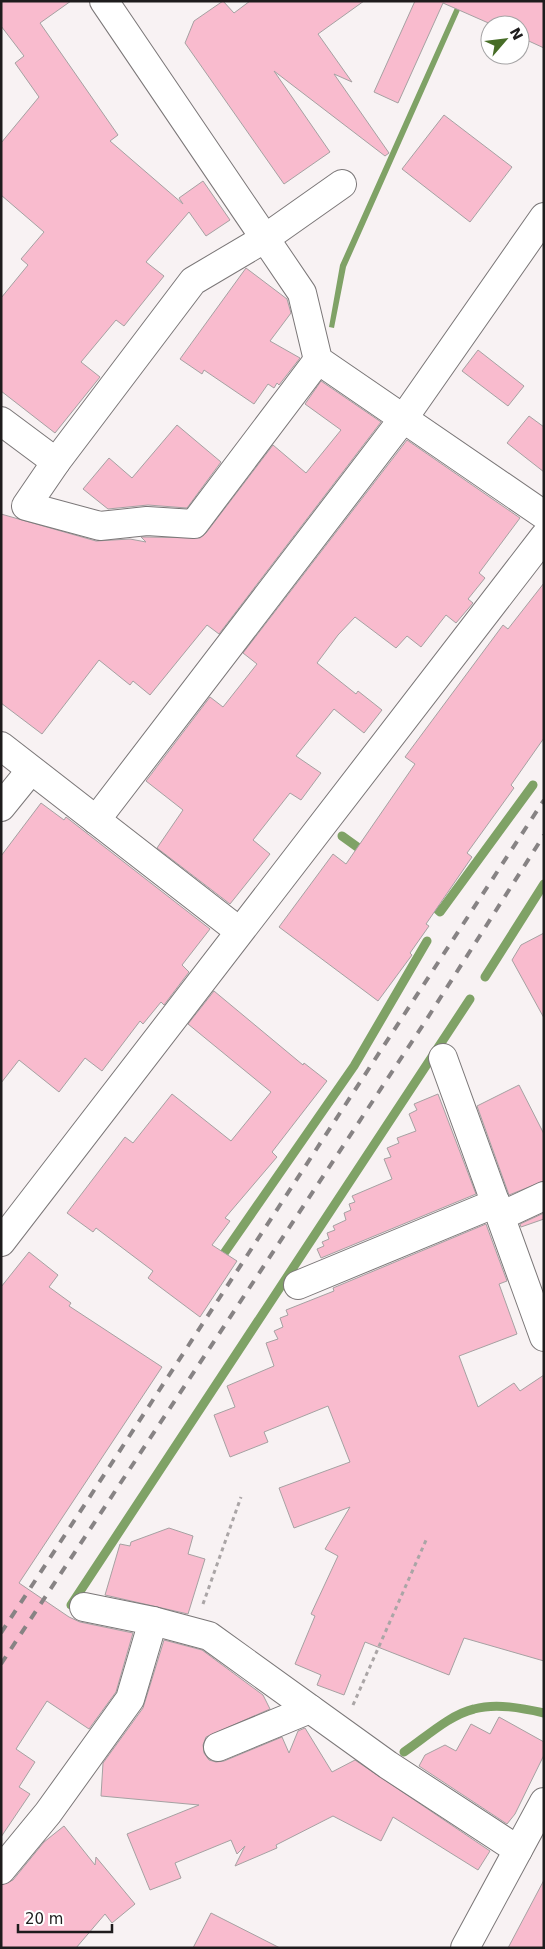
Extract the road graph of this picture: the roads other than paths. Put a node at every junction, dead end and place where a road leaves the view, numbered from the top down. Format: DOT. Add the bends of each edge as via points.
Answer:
graph roads {
  1 [pos="104,1"];
  2 [pos="342,184"];
  3 [pos="544,217"];
  4 [pos="264,238"];
  5 [pos="318,360"];
  6 [pos="403,419"];
  7 [pos="1,421"];
  8 [pos="56,462"];
  9 [pos="544,515"];
  10 [pos="544,537"];
  11 [pos="1,746"];
  12 [pos="31,770"];
  13 [pos="1,808"];
  14 [pos="96,820"];
  15 [pos="239,931"];
  16 [pos="443,1058"];
  17 [pos="544,1196"];
  18 [pos="498,1210"];
  19 [pos="1,1242"];
  20 [pos="298,1285"];
  21 [pos="544,1337"];
  22 [pos="84,1607"];
  23 [pos="153,1621"];
  24 [pos="310,1709"];
  25 [pos="218,1747"];
  26 [pos="544,1802"];
  27 [pos="518,1850"];
  28 [pos="1,1870"];
  29 [pos="465,1948"];
  1 -- 4 [label="street"];
  2 -- 4 [label="street"];
  3 -- 6 [label="street"];
  4 -- 5 [label="street" via="302,293"];
  4 -- 8 [label="street" via="193,282"];
  5 -- 6 [label="street"];
  5 -- 8 [label="street" via="194,524 147,522 100,526 26,506"];
  6 -- 9 [label="street"];
  6 -- 14 [label="street"];
  7 -- 8 [label="street"];
  10 -- 15 [label="street"];
  11 -- 12 [label="street"];
  12 -- 13 [label="street"];
  12 -- 14 [label="street"];
  14 -- 15 [label="street"];
  15 -- 19 [label="street"];
  16 -- 18 [label="street"];
  17 -- 18 [label="street"];
  18 -- 20 [label="street"];
  18 -- 21 [label="street"];
  22 -- 23 [label="street"];
  23 -- 24 [label="street" via="210,1636"];
  23 -- 28 [label="street" via="130,1699 48,1813"];
  24 -- 25 [label="street"];
  24 -- 27 [label="street" via="388,1765"];
  26 -- 27 [label="street"];
  27 -- 29 [label="street"];
}
